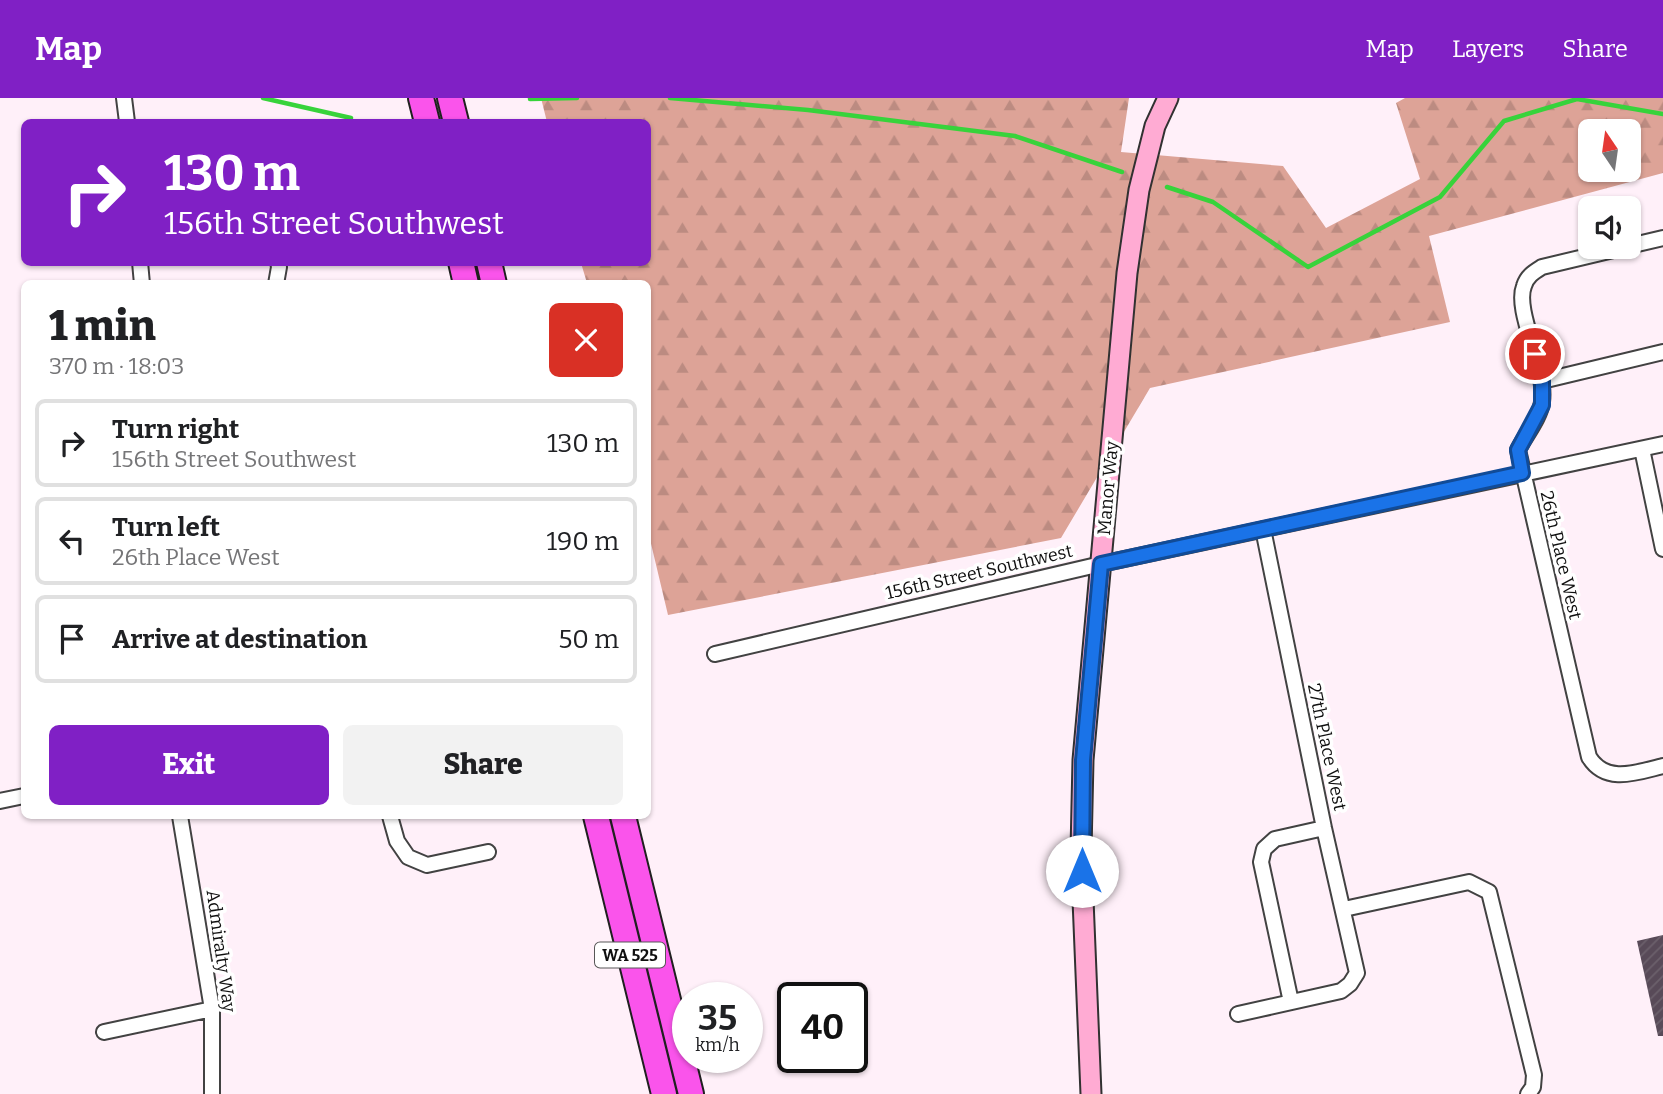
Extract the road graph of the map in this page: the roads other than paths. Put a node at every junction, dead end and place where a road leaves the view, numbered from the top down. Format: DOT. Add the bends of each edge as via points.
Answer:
graph roads {
  1 [pos="124,98"];
  2 [pos="421,98"];
  3 [pos="450,98"];
  4 [pos="1167,98"];
  5 [pos="127,119"];
  6 [pos="425,119"];
  7 [pos="455,119"];
  8 [pos="1663,238"];
  9 [pos="1641,243"];
  10 [pos="1578,258"];
  11 [pos="1663,352"];
  12 [pos="1542,381"];
  13 [pos="1663,444"];
  14 [pos="1642,449"];
  15 [pos="1522,473"];
  16 [pos="1262,529"];
  17 [pos="1663,549"];
  18 [pos="1101,564"];
  19 [pos="715,654"];
  20 [pos="1663,766"];
  21 [pos="21,797"];
  22 [pos="0,801"];
  23 [pos="180,819"];
  24 [pos="391,819"];
  25 [pos="597,819"];
  26 [pos="624,819"];
  27 [pos="1324,828"];
  28 [pos="488,852"];
  29 [pos="1344,909"];
  30 [pos="1292,1003"];
  31 [pos="212,1009"];
  32 [pos="1238,1014"];
  33 [pos="104,1032"];
  34 [pos="212,1094"];
  35 [pos="664,1094"];
  36 [pos="691,1094"];
  37 [pos="1091,1094"];
  38 [pos="1528,1094"];
  1 -- 5 [label="street"];
  2 -- 6 [label="highway"];
  3 -- 7 [label="highway"];
  4 -- 18 [label="street, Manor Way" via="1139,190 1127,273"];
  8 -- 9 [label="street"];
  10 -- 12 [label="street, 26th Place West" via="1542,267 1530,274 1523,286 1521,301"];
  11 -- 12 [label="street"];
  12 -- 15 [label="street, 26th Place West" via="1542,405 1518,450"];
  13 -- 14 [label="street, 156th Street Southwest"];
  14 -- 15 [label="street, 156th Street Southwest"];
  14 -- 17 [label="street"];
  15 -- 16 [label="street, 156th Street Southwest"];
  15 -- 20 [label="street, 26th Place West" via="1589,758 1607,773 1624,775"];
  16 -- 18 [label="street, 156th Street Southwest"];
  16 -- 27 [label="street, 27th Place West"];
  18 -- 19 [label="street, 156th Street Southwest"];
  18 -- 37 [label="street, Manor Way" via="1083,760 1081,851"];
  21 -- 22 [label="street"];
  23 -- 31 [label="street, Admiralty Way"];
  24 -- 28 [label="street" via="408,857 428,865"];
  25 -- 35 [label="highway, WA 525"];
  26 -- 36 [label="highway, WA 525"];
  27 -- 29 [label="street, 27th Place West"];
  27 -- 30 [label="street" via="1275,839 1264,849 1261,862"];
  29 -- 30 [label="street, 27th Place West" via="1357,973 1341,991"];
  29 -- 38 [label="street" via="1469,882 1489,892 1534,1075"];
  30 -- 32 [label="street"];
  31 -- 33 [label="street"];
  31 -- 34 [label="street, Admiralty Way"];
}
